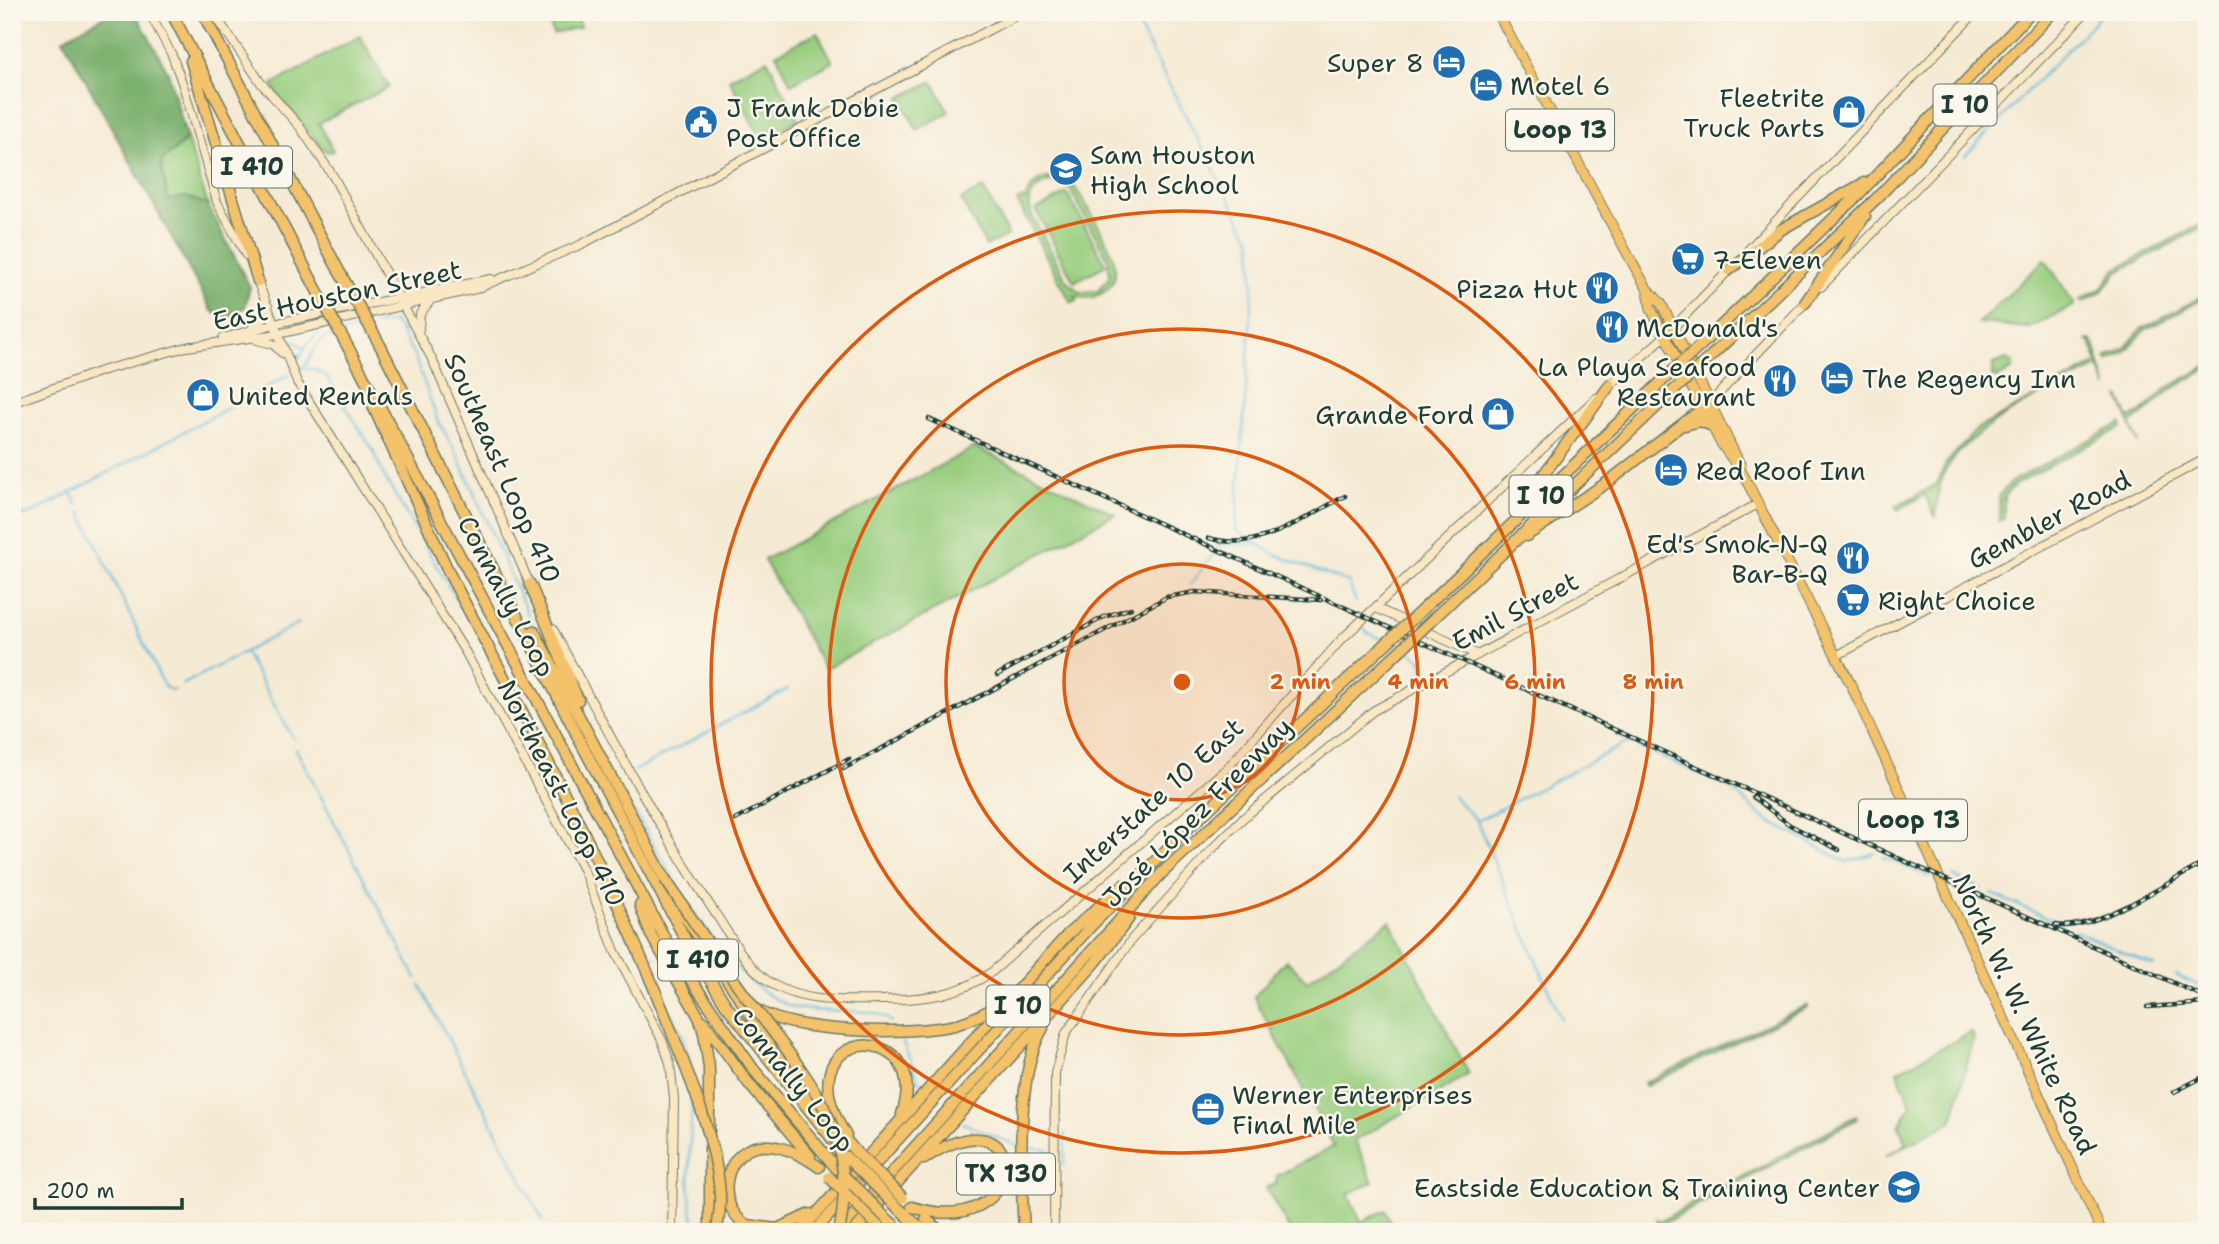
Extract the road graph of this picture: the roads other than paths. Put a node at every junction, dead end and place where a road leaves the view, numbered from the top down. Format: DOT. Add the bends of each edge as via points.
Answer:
graph roads {
  1 [pos="149,12"];
  2 [pos="171,12"];
  3 [pos="202,12"];
  4 [pos="213,12"];
  5 [pos="1023,12"];
  6 [pos="1497,12"];
  7 [pos="1976,12"];
  8 [pos="2031,12"];
  9 [pos="2053,12"];
  10 [pos="2086,12"];
  11 [pos="183,35"];
  12 [pos="1888,165"];
  13 [pos="1877,198"];
  14 [pos="1729,270"];
  15 [pos="494,279"];
  16 [pos="258,281"];
  17 [pos="1648,290"];
  18 [pos="398,297"];
  19 [pos="430,301"];
  20 [pos="1805,303"];
  21 [pos="268,306"];
  22 [pos="403,307"];
  23 [pos="274,324"];
  24 [pos="1673,327"];
  25 [pos="278,334"];
  26 [pos="248,335"];
  27 [pos="420,335"];
  28 [pos="1665,336"];
  29 [pos="287,360"];
  30 [pos="366,380"];
  31 [pos="1610,385"];
  32 [pos="12,403"];
  33 [pos="1707,406"];
  34 [pos="1682,426"];
  35 [pos="1712,426"];
  36 [pos="2207,458"];
  37 [pos="1743,474"];
  38 [pos="462,505"];
  39 [pos="1758,505"];
  40 [pos="1496,539"];
  41 [pos="1503,551"];
  42 [pos="530,584"];
  43 [pos="1376,608"];
  44 [pos="1461,647"];
  45 [pos="1478,655"];
  46 [pos="1836,656"];
  47 [pos="1460,664"];
  48 [pos="581,743"];
  49 [pos="605,764"];
  50 [pos="1181,835"];
  51 [pos="629,873"];
  52 [pos="1162,873"];
  53 [pos="739,951"];
  54 [pos="733,990"];
  55 [pos="685,995"];
  56 [pos="1013,995"];
  57 [pos="1055,1008"];
  58 [pos="900,1119"];
  59 [pos="850,1154"];
  60 [pos="820,1167"];
  61 [pos="833,1173"];
  62 [pos="901,1179"];
  63 [pos="833,1194"];
  64 [pos="900,1202"];
  65 [pos="1003,1204"];
  66 [pos="912,1207"];
  67 [pos="955,1225"];
  68 [pos="883,1226"];
  69 [pos="855,1230"];
  70 [pos="672,1232"];
  71 [pos="710,1232"];
  72 [pos="717,1232"];
  73 [pos="800,1232"];
  74 [pos="814,1232"];
  75 [pos="839,1232"];
  76 [pos="902,1232"];
  77 [pos="925,1232"];
  78 [pos="941,1232"];
  79 [pos="1024,1232"];
  80 [pos="1054,1232"];
  81 [pos="2102,1232"];
  1 -- 16 [label="main road" via="180,77 217,202"];
  2 -- 11 [label="highway, Connally Loop / I 410"];
  3 -- 38 [label="highway, Connally Loop / I 410, bridge"];
  4 -- 18 [label="main road, Southeast Loop 410" via="261,83 321,156"];
  5 -- 15 [label="main road, East Houston Street" via="580,245"];
  6 -- 17 [label="main road, Loop 13"];
  7 -- 14 [label="main road, Interstate 10 East"];
  8 -- 12 [label="highway, José López Freeway / I 10"];
  9 -- 13 [label="highway, José López Freeway / I 10"];
  10 -- 20 [label="main road"];
  11 -- 16 [label="highway"];
  11 -- 30 [label="highway, Connally Loop / I 410, bridge"];
  12 -- 14 [label="highway" via="1782,229"];
  12 -- 40 [label="highway, José López Freeway / I 10, bridge"];
  13 -- 20 [label="highway"];
  13 -- 41 [label="highway, José López Freeway / I 10, bridge"];
  14 -- 24 [label="main road, Interstate 10 East"];
  15 -- 18 [label="main road, East Houston Street"];
  15 -- 19 [label="main road, East Houston Street"];
  16 -- 21 [label="main road"];
  17 -- 24 [label="main road, Loop 13"];
  17 -- 28 [label="main road, Loop 13" via="1651,309"];
  18 -- 22 [label="main road, Southeast Loop 410"];
  18 -- 23 [label="main road, East Houston Street"];
  19 -- 22 [label="main road, East Houston Street"];
  19 -- 27 [label="main road" via="420,314"];
  20 -- 33 [label="main road"];
  21 -- 23 [label="main road"];
  21 -- 26 [label="main road"];
  22 -- 25 [label="main road, East Houston Street"];
  22 -- 27 [label="main road, Southeast Loop 410"];
  23 -- 25 [label="main road"];
  23 -- 26 [label="main road, East Houston Street"];
  24 -- 28 [label="main road, Interstate 10 East"];
  24 -- 33 [label="main road, Loop 13"];
  25 -- 26 [label="main road, East Houston Street"];
  25 -- 29 [label="main road"];
  26 -- 29 [label="main road" via="273,344"];
  26 -- 32 [label="main road, East Houston Street" via="187,347"];
  27 -- 42 [label="main road, Southeast Loop 410"];
  28 -- 31 [label="main road, Interstate 10 East"];
  28 -- 33 [label="main road, North W. W. White Road / Loop 13"];
  29 -- 70 [label="main road, Northeast Loop 410" via="466,653 583,870 615,951 662,1040 674,1098"];
  30 -- 51 [label="highway, Connally Loop / I 410"];
  30 -- 72 [label="highway, bridge" via="366,390 399,468 450,575 577,813 654,987 715,1157 720,1195"];
  31 -- 40 [label="highway"];
  31 -- 43 [label="main road, Interstate 10 East"];
  33 -- 34 [label="highway"];
  33 -- 35 [label="main road, North W. W. White Road / Loop 13"];
  33 -- 37 [label="main road, North W. W. White Road / Loop 13"];
  34 -- 35 [label="highway" via="1700,421"];
  34 -- 41 [label="highway" via="1608,482"];
  35 -- 37 [label="main road, North W. W. White Road / Loop 13"];
  36 -- 46 [label="main road, Gembler Road"];
  37 -- 39 [label="main road, North W. W. White Road / Loop 13"];
  38 -- 48 [label="highway, Connally Loop / I 410"];
  38 -- 49 [label="highway"];
  39 -- 45 [label="main road, Emil Street"];
  39 -- 46 [label="main road, North W. W. White Road / Loop 13"];
  40 -- 50 [label="highway, José López Freeway / I 10, bridge"];
  41 -- 52 [label="highway, José López Freeway / I 10, bridge"];
  42 -- 49 [label="highway"];
  42 -- 53 [label="main road, Southeast Loop 410" via="678,859"];
  43 -- 44 [label="main road"];
  43 -- 53 [label="main road, Interstate 10 East" via="1333,648 1228,767 981,980 960,991 917,999 821,1000 800,997 774,985"];
  44 -- 45 [label="main road"];
  44 -- 47 [label="main road" via="1464,656"];
  45 -- 47 [label="main road, Emil Street"];
  46 -- 81 [label="main road, North W. W. White Road / Loop 13"];
  47 -- 80 [label="main road, Emil Street" via="1373,711 1241,820 1142,927 1100,982 1073,1021 1058,1057"];
  48 -- 54 [label="highway, TX 130" via="596,761 661,880"];
  48 -- 59 [label="highway, Connally Loop / I 410" via="690,948 726,1004 781,1078"];
  49 -- 75 [label="highway, Connally Loop / I 410, bridge" via="665,879 827,1108 844,1176"];
  50 -- 56 [label="highway" via="1068,934"];
  50 -- 74 [label="highway, José López Freeway / I 10" via="1092,925"];
  51 -- 55 [label="highway" via="651,935"];
  51 -- 61 [label="highway, Connally Loop / I 410" via="713,1015"];
  52 -- 57 [label="highway" via="1102,955"];
  52 -- 75 [label="highway, José López Freeway / I 10"];
  54 -- 56 [label="highway" via="760,1012 790,1025 816,1029 942,1027 981,1015"];
  54 -- 59 [label="highway, TX 130"];
  55 -- 60 [label="highway" via="749,1084"];
  55 -- 71 [label="highway" via="699,1017 707,1049"];
  56 -- 58 [label="highway"];
  57 -- 62 [label="highway"];
  57 -- 79 [label="highway" via="1037,1037 1024,1091"];
  58 -- 59 [label="highway" via="908,1091 903,1067 881,1048 869,1045 845,1051 831,1066 827,1087"];
  58 -- 63 [label="highway"];
  59 -- 64 [label="highway, TX 130, bridge"];
  60 -- 61 [label="highway"];
  60 -- 63 [label="highway" via="792,1150 753,1148 739,1157 727,1175 729,1205 747,1225 777,1229 805,1218"];
  61 -- 68 [label="highway, Connally Loop / I 410, bridge"];
  62 -- 65 [label="highway, TX 130" via="942,1148 975,1143 986,1146 1003,1164 1007,1185"];
  62 -- 69 [label="highway, TX 130"];
  63 -- 73 [label="highway"];
  64 -- 66 [label="highway, TX 130"];
  64 -- 77 [label="highway"];
  66 -- 67 [label="highway, TX 130"];
  66 -- 78 [label="highway"];
  68 -- 76 [label="highway, Connally Loop / I 410"];
}
